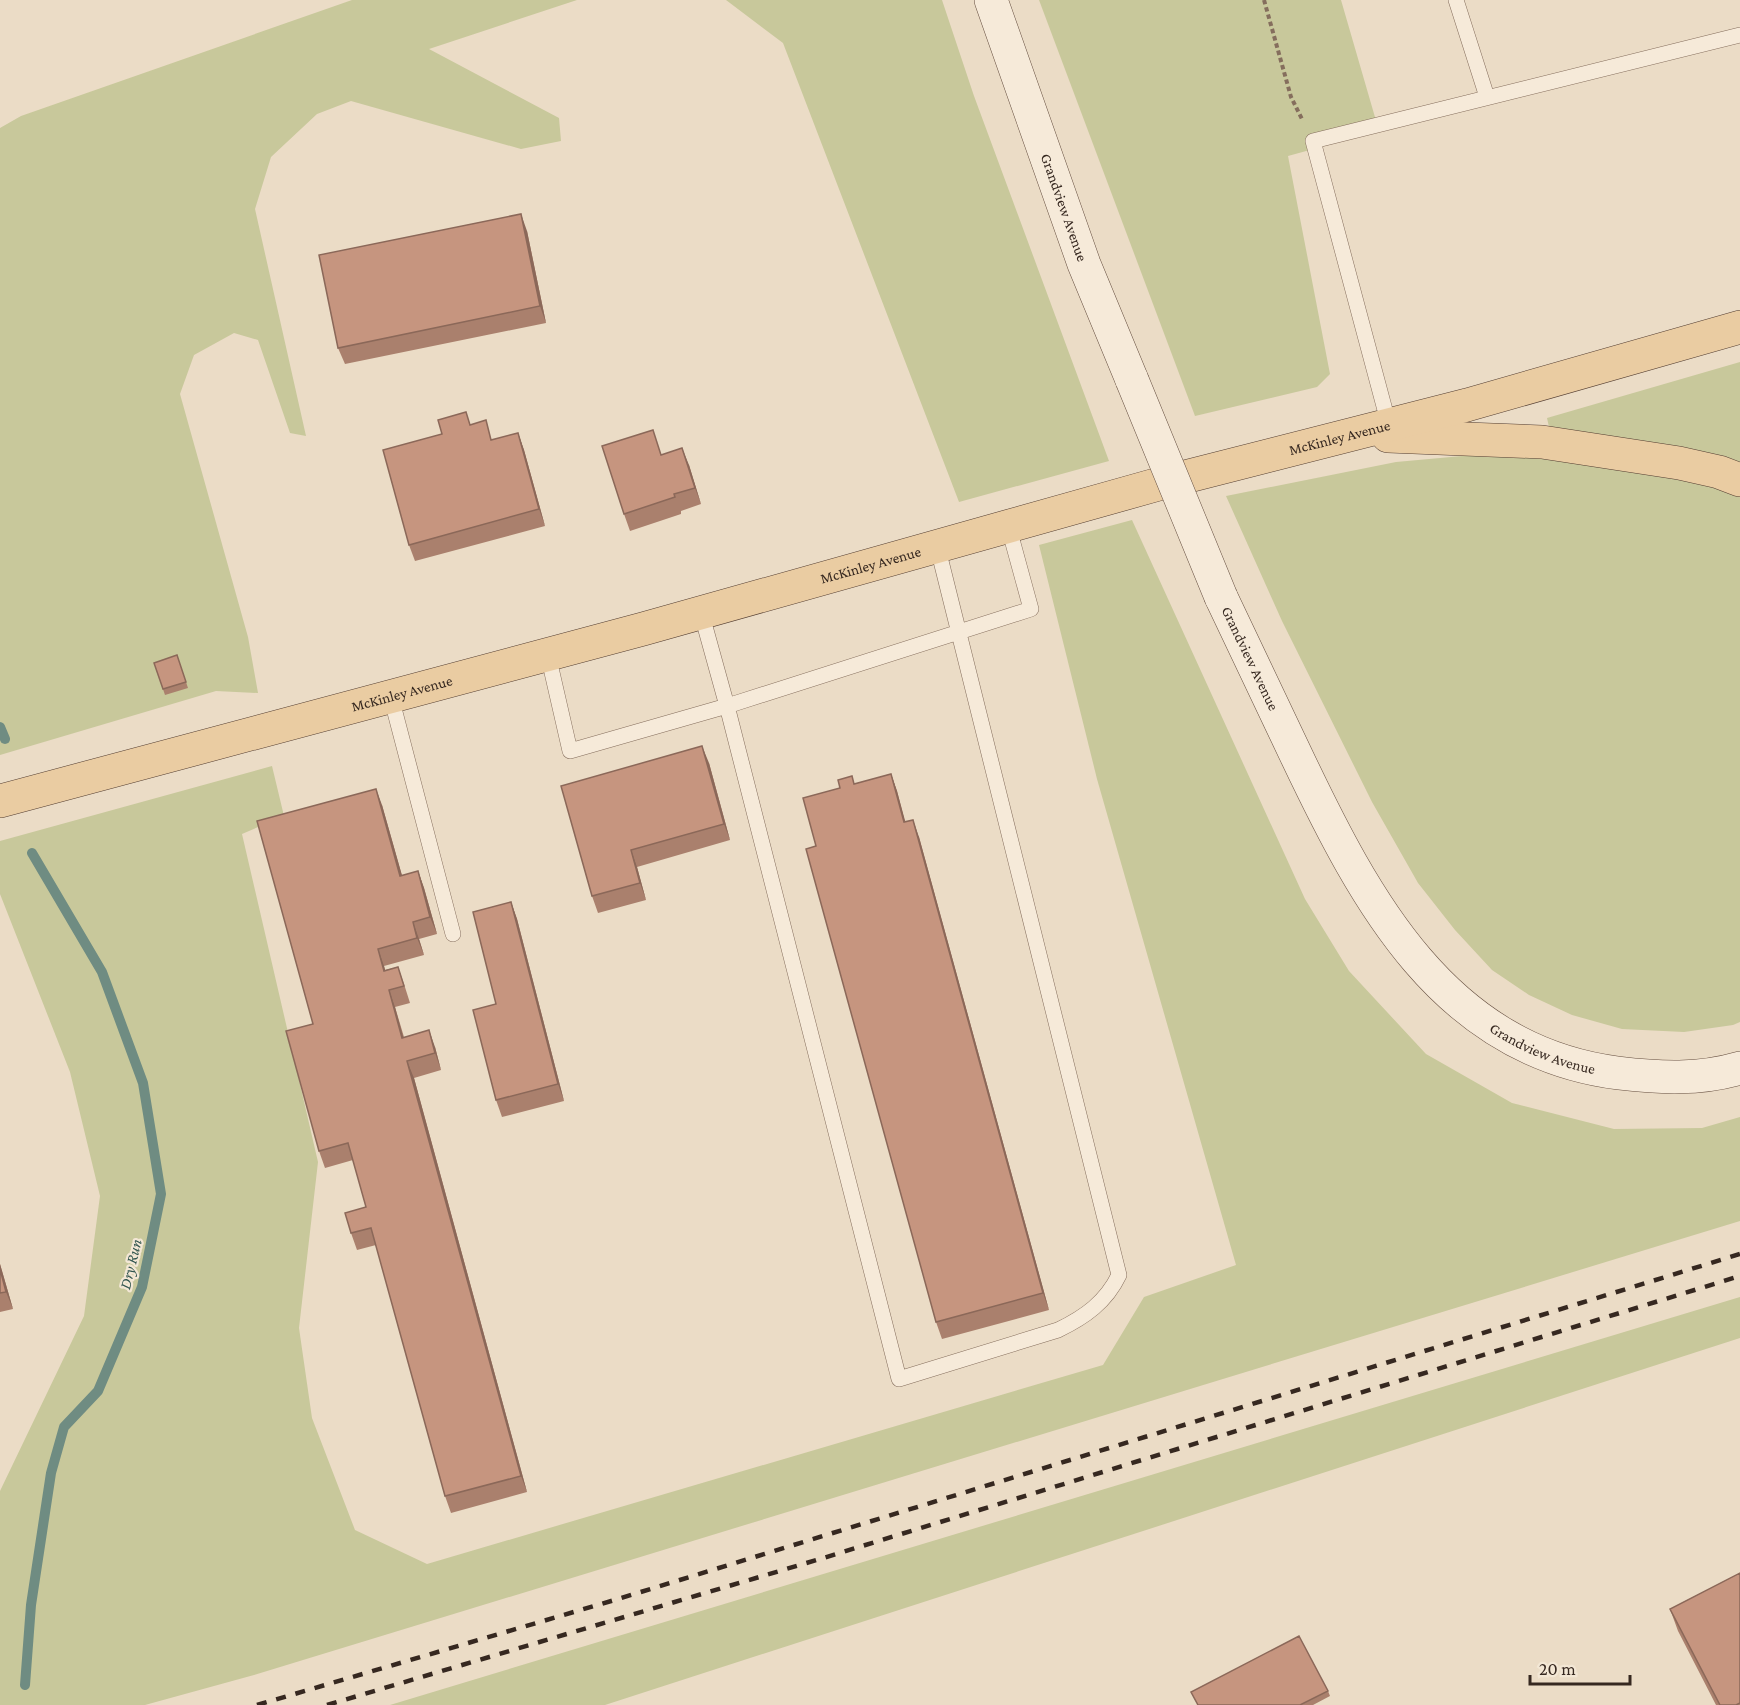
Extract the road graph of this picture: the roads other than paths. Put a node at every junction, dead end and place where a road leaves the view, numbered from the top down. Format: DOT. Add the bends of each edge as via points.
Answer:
graph roads {
  1 [pos="991,0"];
  2 [pos="1456,0"];
  3 [pos="1740,35"];
  4 [pos="1487,97"];
  5 [pos="1740,327"];
  6 [pos="1389,425"];
  7 [pos="1348,435"];
  8 [pos="1740,480"];
  9 [pos="1008,525"];
  10 [pos="937,544"];
  11 [pos="701,612"];
  12 [pos="958,631"];
  13 [pos="548,655"];
  14 [pos="391,697"];
  15 [pos="727,706"];
  16 [pos="0,801"];
  17 [pos="453,934"];
  18 [pos="1740,1068"];
  1 -- 18 [label="main road, Grandview Avenue, bridge" via="1084,264 1221,597 1361,884 1399,937 1445,989 1514,1041 1553,1059 1605,1071 1680,1078"];
  2 -- 4 [label="lane"];
  3 -- 4 [label="lane"];
  4 -- 6 [label="lane" via="1313,141"];
  5 -- 6 [label="main road, McKinley Avenue"];
  6 -- 7 [label="main road, McKinley Avenue"];
  7 -- 8 [label="main road" via="1542,442 1678,463"];
  7 -- 9 [label="main road, McKinley Avenue"];
  9 -- 10 [label="main road, McKinley Avenue"];
  9 -- 12 [label="lane" via="1031,609"];
  10 -- 11 [label="main road, McKinley Avenue"];
  10 -- 12 [label="lane"];
  11 -- 13 [label="main road, McKinley Avenue"];
  11 -- 15 [label="lane"];
  12 -- 15 [label="lane"];
  12 -- 15 [label="lane" via="1119,1275 1113,1288 1083,1318 1058,1330 898,1379"];
  13 -- 14 [label="main road, McKinley Avenue"];
  13 -- 15 [label="lane" via="570,751"];
  14 -- 16 [label="main road, McKinley Avenue"];
  14 -- 17 [label="lane"];
}
